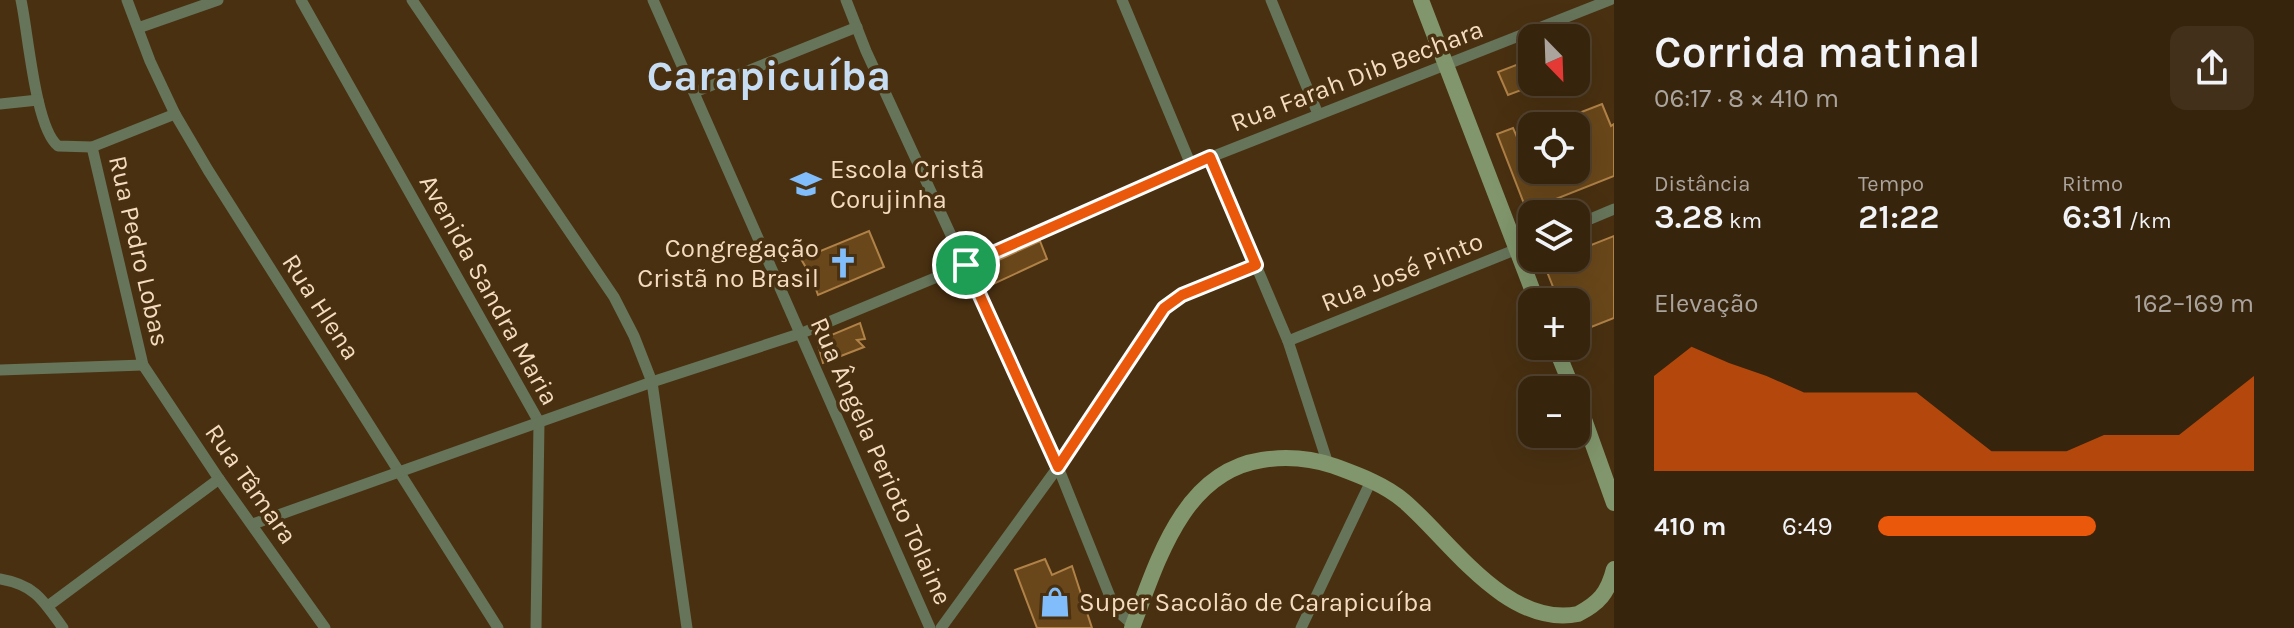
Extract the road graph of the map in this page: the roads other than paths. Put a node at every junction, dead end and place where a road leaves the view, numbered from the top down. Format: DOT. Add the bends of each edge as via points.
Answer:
graph roads {
  1 [pos="21,0"];
  2 [pos="127,0"];
  3 [pos="218,0"];
  4 [pos="301,0"];
  5 [pos="412,0"];
  6 [pos="653,0"];
  7 [pos="846,0"];
  8 [pos="1122,0"];
  9 [pos="1271,0"];
  10 [pos="1421,0"];
  11 [pos="1610,0"];
  12 [pos="857,27"];
  13 [pos="138,28"];
  14 [pos="1447,66"];
  15 [pos="695,92"];
  16 [pos="38,100"];
  17 [pos="0,104"];
  18 [pos="175,114"];
  19 [pos="1318,114"];
  20 [pos="92,147"];
  21 [pos="1210,157"];
  22 [pos="1191,165"];
  23 [pos="1614,209"];
  24 [pos="1590,219"];
  25 [pos="1518,249"];
  26 [pos="1515,250"];
  27 [pos="966,265"];
  28 [pos="1256,265"];
  29 [pos="1531,288"];
  30 [pos="802,333"];
  31 [pos="1288,341"];
  32 [pos="143,365"];
  33 [pos="0,370"];
  34 [pos="652,382"];
  35 [pos="539,422"];
  36 [pos="1590,436"];
  37 [pos="1328,464"];
  38 [pos="1058,467"];
  39 [pos="401,472"];
  40 [pos="219,479"];
  41 [pos="1371,481"];
  42 [pos="1614,503"];
  43 [pos="253,524"];
  44 [pos="1614,569"];
  45 [pos="0,579"];
  46 [pos="48,606"];
  47 [pos="1569,624"];
  48 [pos="1133,627"];
  49 [pos="63,628"];
  50 [pos="325,628"];
  51 [pos="498,628"];
  52 [pos="536,628"];
  53 [pos="687,628"];
  54 [pos="930,628"];
  55 [pos="941,628"];
  56 [pos="1301,628"];
  1 -- 16 [label="street"];
  2 -- 13 [label="street, Rua Hlena"];
  3 -- 13 [label="street"];
  4 -- 35 [label="street, Avenida Sandra Maria"];
  5 -- 34 [label="street" via="614,297"];
  6 -- 15 [label="street, Rua Ângela Perioto Tolaine"];
  7 -- 12 [label="street"];
  8 -- 22 [label="street"];
  9 -- 19 [label="street"];
  10 -- 14 [label="street"];
  11 -- 14 [label="street, Rua Farah Dib Bechara"];
  12 -- 15 [label="street"];
  12 -- 27 [label="street"];
  13 -- 18 [label="street, Rua Hlena"];
  14 -- 19 [label="street, Rua Farah Dib Bechara"];
  14 -- 26 [label="street"];
  15 -- 30 [label="street, Rua Ângela Perioto Tolaine"];
  16 -- 17 [label="street"];
  16 -- 20 [label="street" via="58,146"];
  18 -- 20 [label="street"];
  18 -- 39 [label="street, Rua Hlena"];
  19 -- 21 [label="street, Rua Farah Dib Bechara"];
  20 -- 32 [label="street, Rua Pedro Lobas"];
  21 -- 22 [label="street, Rua Farah Dib Bechara"];
  21 -- 28 [label="street"];
  22 -- 27 [label="street, Rua Farah Dib Bechara"];
  23 -- 24 [label="street"];
  25 -- 26 [label="street, Rua José Pinto"];
  26 -- 29 [label="street"];
  26 -- 31 [label="street, Rua José Pinto"];
  27 -- 30 [label="street, Rua Farah Dib Bechara"];
  27 -- 38 [label="street"];
  28 -- 31 [label="street"];
  28 -- 38 [label="street" via="1182,295 1164,308"];
  30 -- 34 [label="street, Rua Farah Dib Bechara"];
  30 -- 54 [label="street, Rua Ângela Perioto Tolaine"];
  31 -- 37 [label="street"];
  32 -- 33 [label="street"];
  32 -- 40 [label="street, Rua Tâmara"];
  34 -- 35 [label="street, Rua Farah Dib Bechara"];
  34 -- 53 [label="street"];
  35 -- 39 [label="street, Rua Farah Dib Bechara"];
  35 -- 52 [label="street, Avenida Sandra Maria"];
  36 -- 42 [label="street"];
  37 -- 41 [label="street"];
  37 -- 48 [label="street" via="1311,458 1251,461 1204,487 1172,532"];
  38 -- 48 [label="street" via="1115,609"];
  38 -- 55 [label="street"];
  39 -- 43 [label="street, Rua Farah Dib Bechara"];
  39 -- 51 [label="street, Rua Hlena"];
  40 -- 43 [label="street, Rua Tâmara"];
  40 -- 46 [label="street"];
  41 -- 47 [label="street" via="1420,516 1495,600 1522,617"];
  41 -- 56 [label="street"];
  43 -- 50 [label="street, Rua Tâmara"];
  44 -- 47 [label="street" via="1609,588 1596,605"];
  45 -- 46 [label="street" via="34,590"];
  46 -- 49 [label="street"];
}
